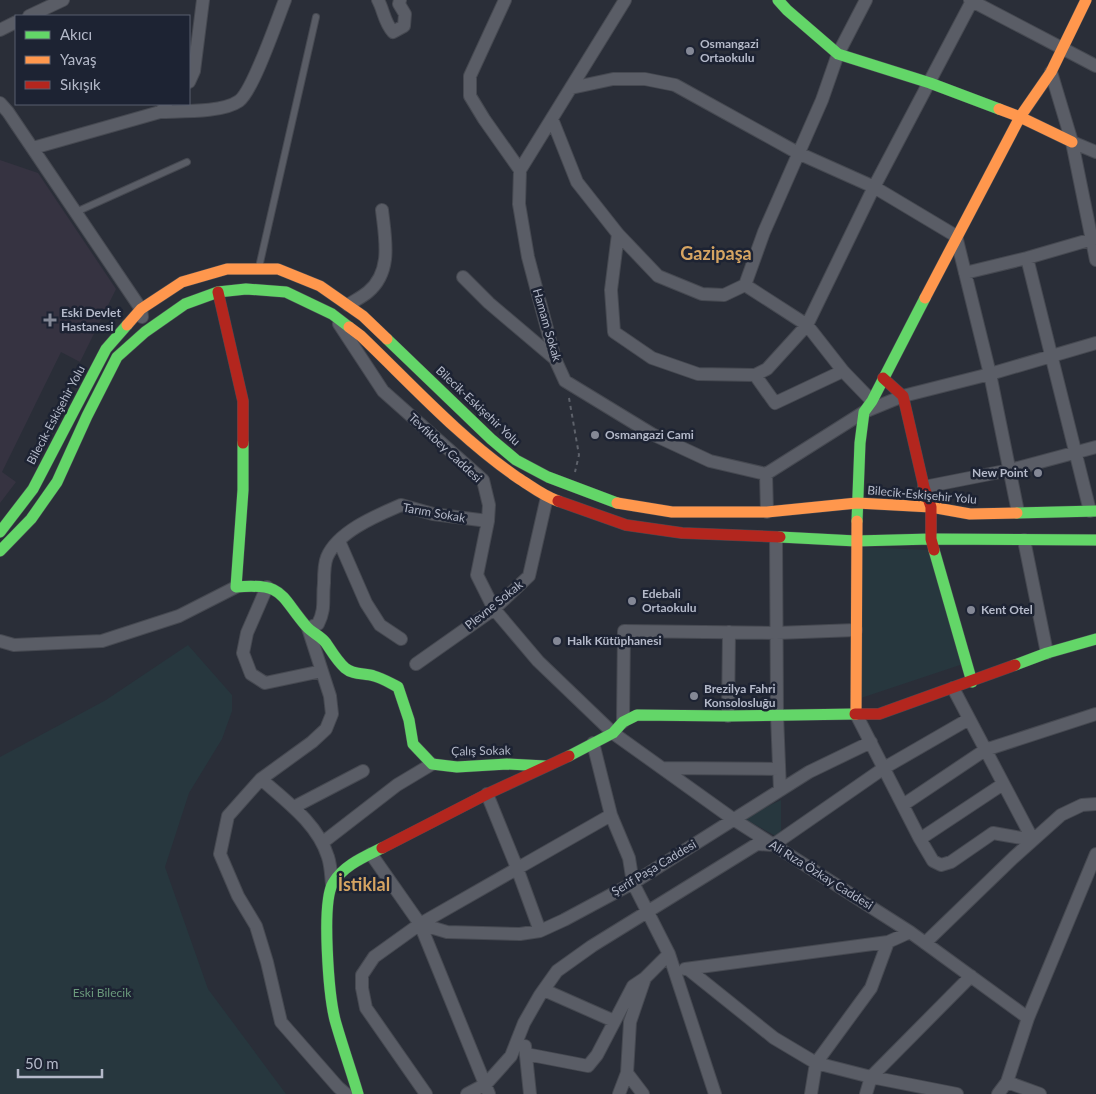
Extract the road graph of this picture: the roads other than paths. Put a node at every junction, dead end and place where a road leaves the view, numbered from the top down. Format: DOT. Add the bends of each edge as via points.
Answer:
graph roads {
  1 [pos="63,0"];
  2 [pos="203,0"];
  3 [pos="285,0"];
  4 [pos="378,0"];
  5 [pos="400,0"];
  6 [pos="505,0"];
  7 [pos="625,0"];
  8 [pos="778,0"];
  9 [pos="866,0"];
  10 [pos="971,0"];
  11 [pos="1086,0"];
  12 [pos="31,15"];
  13 [pos="316,17"];
  14 [pos="15,22"];
  15 [pos="0,30"];
  16 [pos="1062,48"];
  17 [pos="838,54"];
  18 [pos="1096,66"];
  19 [pos="1051,72"];
  20 [pos="190,80"];
  21 [pos="930,83"];
  22 [pos="571,88"];
  23 [pos="0,104"];
  24 [pos="164,108"];
  25 [pos="1020,118"];
  26 [pos="552,119"];
  27 [pos="1072,142"];
  28 [pos="33,148"];
  29 [pos="1096,152"];
  30 [pos="798,153"];
  31 [pos="187,162"];
  32 [pos="520,170"];
  33 [pos="874,187"];
  34 [pos="382,210"];
  35 [pos="76,212"];
  36 [pos="618,234"];
  37 [pos="956,236"];
  38 [pos="1094,239"];
  39 [pos="1027,258"];
  40 [pos="1096,260"];
  41 [pos="259,269"];
  42 [pos="965,273"];
  43 [pos="463,277"];
  44 [pos="745,285"];
  45 [pos="218,292"];
  46 [pos="348,305"];
  47 [pos="141,309"];
  48 [pos="332,314"];
  49 [pos="807,324"];
  50 [pos="145,332"];
  51 [pos="1096,343"];
  52 [pos="1052,356"];
  53 [pos="555,359"];
  54 [pos="843,371"];
  55 [pos="990,374"];
  56 [pos="755,375"];
  57 [pos="883,378"];
  58 [pos="903,396"];
  59 [pos="872,401"];
  60 [pos="864,412"];
  61 [pos="1096,447"];
  62 [pos="1076,452"];
  63 [pos="1010,470"];
  64 [pos="766,474"];
  65 [pos="924,487"];
  66 [pos="547,497"];
  67 [pos="857,503"];
  68 [pos="931,507"];
  69 [pos="1093,511"];
  70 [pos="767,512"];
  71 [pos="1018,512"];
  72 [pos="488,521"];
  73 [pos="0,532"];
  74 [pos="776,538"];
  75 [pos="931,539"];
  76 [pos="1024,540"];
  77 [pos="1096,540"];
  78 [pos="339,541"];
  79 [pos="856,541"];
  80 [pos="0,551"];
  81 [pos="267,586"];
  82 [pos="236,587"];
  83 [pos="494,609"];
  84 [pos="308,628"];
  85 [pos="856,630"];
  86 [pos="728,632"];
  87 [pos="776,633"];
  88 [pos="400,639"];
  89 [pos="1096,639"];
  90 [pos="0,641"];
  91 [pos="1047,653"];
  92 [pos="416,664"];
  93 [pos="322,670"];
  94 [pos="972,682"];
  95 [pos="953,688"];
  96 [pos="856,714"];
  97 [pos="1096,714"];
  98 [pos="777,715"];
  99 [pos="728,716"];
  100 [pos="968,719"];
  101 [pos="623,722"];
  102 [pos="613,732"];
  103 [pos="871,742"];
  104 [pos="593,743"];
  105 [pos="986,750"];
  106 [pos="432,764"];
  107 [pos="549,766"];
  108 [pos="662,768"];
  109 [pos="884,768"];
  110 [pos="780,769"];
  111 [pos="363,771"];
  112 [pos="261,779"];
  113 [pos="1003,784"];
  114 [pos="780,790"];
  115 [pos="487,794"];
  116 [pos="1096,804"];
  117 [pos="903,805"];
  118 [pos="294,808"];
  119 [pos="611,814"];
  120 [pos="733,819"];
  121 [pos="920,839"];
  122 [pos="1033,840"];
  123 [pos="322,843"];
  124 [pos="774,845"];
  125 [pos="371,854"];
  126 [pos="1096,854"];
  127 [pos="517,868"];
  128 [pos="632,883"];
  129 [pos="332,884"];
  130 [pos="647,913"];
  131 [pos="420,924"];
  132 [pos="540,931"];
  133 [pos="910,932"];
  134 [pos="888,942"];
  135 [pos="925,942"];
  136 [pos="669,954"];
  137 [pos="675,969"];
  138 [pos="688,969"];
  139 [pos="972,976"];
  140 [pos="645,978"];
  141 [pos="544,990"];
  142 [pos="1028,1018"];
  143 [pos="614,1021"];
  144 [pos="524,1023"];
  145 [pos="526,1054"];
  146 [pos="816,1063"];
  147 [pos="627,1073"];
  148 [pos="871,1077"];
  149 [pos="1008,1082"];
  150 [pos="488,1089"];
  151 [pos="920,1090"];
  152 [pos="346,1094"];
  153 [pos="358,1094"];
  154 [pos="426,1094"];
  155 [pos="467,1094"];
  156 [pos="530,1094"];
  157 [pos="619,1094"];
  158 [pos="643,1094"];
  159 [pos="715,1094"];
  160 [pos="810,1094"];
  161 [pos="866,1094"];
  162 [pos="957,1094"];
  163 [pos="998,1094"];
  164 [pos="1039,1094"];
  1 -- 12 [label="street"];
  2 -- 20 [label="street" via="194,71"];
  3 -- 24 [label="street" via="253,82 240,101 218,109"];
  4 -- 5 [label="street" via="386,24 393,32 404,26 405,14"];
  6 -- 32 [label="street" via="470,76 470,96"];
  7 -- 22 [label="street"];
  8 -- 17 [label="street"];
  9 -- 17 [label="street"];
  10 -- 16 [label="street"];
  10 -- 21 [label="street"];
  11 -- 16 [label="street"];
  13 -- 41 [label="lane"];
  14 -- 15 [label="street"];
  16 -- 18 [label="street"];
  16 -- 19 [label="street"];
  17 -- 21 [label="street"];
  17 -- 30 [label="street"];
  19 -- 25 [label="street"];
  19 -- 27 [label="street"];
  21 -- 25 [label="street"];
  21 -- 33 [label="street"];
  22 -- 26 [label="street"];
  22 -- 30 [label="street" via="613,79 645,79 675,86"];
  23 -- 28 [label="street"];
  24 -- 28 [label="street"];
  25 -- 27 [label="street"];
  25 -- 37 [label="street"];
  26 -- 32 [label="street"];
  26 -- 36 [label="street" via="576,182"];
  27 -- 29 [label="street"];
  27 -- 38 [label="street"];
  28 -- 35 [label="street"];
  30 -- 33 [label="street"];
  30 -- 44 [label="street"];
  31 -- 35 [label="lane"];
  32 -- 53 [label="street, Hamam Sokak" via="519,204 528,257"];
  33 -- 37 [label="street"];
  33 -- 49 [label="street"];
  34 -- 46 [label="street" via="386,256 383,268 369,291"];
  35 -- 47 [label="street"];
  36 -- 44 [label="street" via="658,276 702,294 724,295"];
  36 -- 56 [label="street" via="611,290 614,332 652,358 698,374"];
  37 -- 42 [label="street"];
  37 -- 57 [label="street"];
  38 -- 39 [label="street"];
  38 -- 40 [label="street"];
  39 -- 42 [label="street"];
  39 -- 52 [label="street"];
  41 -- 45 [label="street"];
  41 -- 46 [label="street, Bilecik-Eskişehir Yolu" via="278,270 320,286"];
  41 -- 47 [label="street, Bilecik-Eskişehir Yolu" via="227,269 182,282"];
  42 -- 55 [label="street"];
  43 -- 53 [label="street"];
  44 -- 49 [label="street"];
  45 -- 48 [label="street" via="246,289 286,292"];
  45 -- 50 [label="street" via="185,304"];
  45 -- 82 [label="street" via="242,401 243,490"];
  46 -- 70 [label="street, Bilecik-Eskişehir Yolu" via="491,439 516,460 548,477 621,504 672,512"];
  47 -- 50 [label="street"];
  47 -- 73 [label="street, Bilecik-Eskişehir Yolu" via="106,349 33,489"];
  48 -- 66 [label="street" via="361,336 471,442"];
  48 -- 72 [label="street, Tevfikbey Caddesi" via="384,391 483,480 490,505"];
  49 -- 54 [label="street"];
  49 -- 56 [label="street" via="767,369"];
  50 -- 80 [label="street" via="116,357 57,482 31,518"];
  51 -- 52 [label="street"];
  52 -- 55 [label="street"];
  52 -- 62 [label="street"];
  53 -- 64 [label="street, Hamam Sokak" via="565,381 652,434 710,461"];
  54 -- 56 [label="street" via="775,402"];
  54 -- 59 [label="street"];
  55 -- 58 [label="street"];
  55 -- 63 [label="street"];
  57 -- 58 [label="street"];
  57 -- 59 [label="street"];
  58 -- 60 [label="street"];
  58 -- 65 [label="street"];
  59 -- 60 [label="street"];
  60 -- 64 [label="street"];
  60 -- 67 [label="street"];
  61 -- 62 [label="street"];
  62 -- 63 [label="street"];
  62 -- 69 [label="street"];
  63 -- 65 [label="street"];
  63 -- 71 [label="street"];
  64 -- 70 [label="street"];
  65 -- 68 [label="street"];
  66 -- 74 [label="street" via="626,525 682,533"];
  66 -- 83 [label="street, Plevne Sokak" via="529,576"];
  67 -- 68 [label="street, Bilecik-Eskişehir Yolu"];
  67 -- 70 [label="street, Bilecik-Eskişehir Yolu"];
  67 -- 79 [label="street"];
  68 -- 71 [label="street, Bilecik-Eskişehir Yolu" via="970,514"];
  68 -- 75 [label="street"];
  69 -- 71 [label="street, Bilecik-Eskişehir Yolu"];
  72 -- 78 [label="street, Tarım Sokak" via="440,515 401,505 364,522"];
  72 -- 83 [label="street, Tevfikbey Caddesi" via="477,575"];
  74 -- 79 [label="street"];
  74 -- 87 [label="street"];
  75 -- 76 [label="street"];
  75 -- 79 [label="street"];
  75 -- 94 [label="street"];
  76 -- 77 [label="street"];
  76 -- 91 [label="street"];
  78 -- 84 [label="street, Tarım Sokak" via="327,557 323,614 318,624"];
  78 -- 88 [label="street" via="366,603 380,626"];
  79 -- 85 [label="street"];
  81 -- 82 [label="street"];
  81 -- 84 [label="street" via="286,597"];
  81 -- 93 [label="street" via="246,633 243,653 252,674 265,683"];
  82 -- 90 [label="street" via="179,616 102,641 14,646"];
  83 -- 92 [label="street, Plevne Sokak"];
  83 -- 102 [label="street, Tevfikbey Caddesi" via="538,661"];
  84 -- 93 [label="street"];
  84 -- 106 [label="street" via="323,639 341,664 352,672 384,679 398,687 413,744"];
  85 -- 87 [label="street"];
  85 -- 96 [label="street"];
  86 -- 87 [label="street"];
  86 -- 99 [label="street"];
  86 -- 101 [label="street" via="624,631"];
  87 -- 98 [label="street"];
  89 -- 91 [label="street"];
  91 -- 94 [label="street"];
  93 -- 112 [label="street" via="332,714 326,729"];
  94 -- 95 [label="street"];
  95 -- 96 [label="street" via="879,714"];
  95 -- 100 [label="street"];
  96 -- 98 [label="street"];
  96 -- 103 [label="street"];
  97 -- 105 [label="street"];
  98 -- 99 [label="street"];
  98 -- 110 [label="street"];
  99 -- 101 [label="street" via="637,715"];
  100 -- 105 [label="street"];
  100 -- 109 [label="street"];
  101 -- 102 [label="street"];
  102 -- 104 [label="street"];
  102 -- 108 [label="street, Ali Rıza Özkay Caddesi"];
  103 -- 109 [label="street"];
  103 -- 114 [label="street, Şerif Paşa Caddesi"];
  104 -- 107 [label="street"];
  104 -- 119 [label="street"];
  105 -- 113 [label="street"];
  105 -- 117 [label="street"];
  106 -- 107 [label="street, Çalış Sokak" via="457,767"];
  106 -- 123 [label="street" via="397,785"];
  107 -- 115 [label="street"];
  108 -- 110 [label="street"];
  108 -- 120 [label="street, Ali Rıza Özkay Caddesi"];
  109 -- 117 [label="street"];
  109 -- 124 [label="street"];
  110 -- 114 [label="street"];
  111 -- 118 [label="street"];
  112 -- 118 [label="street"];
  112 -- 152 [label="street" via="228,816 220,854 238,896 256,926 281,1022"];
  113 -- 121 [label="street"];
  113 -- 122 [label="street"];
  114 -- 120 [label="street, Şerif Paşa Caddesi"];
  115 -- 125 [label="street"];
  115 -- 127 [label="street"];
  116 -- 122 [label="street" via="1082,805 1061,815"];
  117 -- 121 [label="street"];
  118 -- 123 [label="street" via="304,816"];
  119 -- 127 [label="street"];
  119 -- 128 [label="street" via="629,858"];
  120 -- 124 [label="street, Ali Rıza Özkay Caddesi"];
  120 -- 128 [label="street, Şerif Paşa Caddesi"];
  121 -- 122 [label="street" via="933,861 942,865 992,833"];
  122 -- 135 [label="street"];
  123 -- 129 [label="street"];
  124 -- 130 [label="street" via="758,844"];
  124 -- 133 [label="street, Ali Rıza Özkay Caddesi"];
  125 -- 129 [label="street" via="347,866"];
  125 -- 131 [label="street"];
  126 -- 142 [label="street"];
  127 -- 131 [label="street"];
  127 -- 132 [label="street"];
  128 -- 130 [label="street"];
  128 -- 132 [label="street, Şerif Paşa Caddesi"];
  129 -- 153 [label="street" via="327,911 328,961 335,1019"];
  130 -- 136 [label="street"];
  130 -- 141 [label="street" via="557,971"];
  131 -- 132 [label="street, Şerif Paşa Caddesi" via="447,932 520,934"];
  131 -- 150 [label="street"];
  131 -- 154 [label="street" via="374,957 362,974 362,988 366,1008"];
  133 -- 134 [label="street"];
  133 -- 135 [label="street, Ali Rıza Özkay Caddesi"];
  134 -- 138 [label="street"];
  134 -- 146 [label="street" via="871,988"];
  135 -- 139 [label="street, Ali Rıza Özkay Caddesi"];
  136 -- 137 [label="street"];
  136 -- 140 [label="street"];
  137 -- 138 [label="street"];
  137 -- 159 [label="street"];
  138 -- 146 [label="street" via="774,1038"];
  139 -- 142 [label="street, Ali Rıza Özkay Caddesi"];
  139 -- 148 [label="street"];
  140 -- 143 [label="street" via="633,986"];
  140 -- 147 [label="street" via="630,1022"];
  141 -- 143 [label="street"];
  141 -- 144 [label="street"];
  142 -- 149 [label="street"];
  143 -- 145 [label="street" via="588,1066"];
  144 -- 145 [label="street"];
  144 -- 150 [label="street" via="511,1056"];
  145 -- 156 [label="street"];
  146 -- 148 [label="street"];
  146 -- 160 [label="street"];
  147 -- 157 [label="street"];
  147 -- 158 [label="street"];
  148 -- 151 [label="street"];
  148 -- 161 [label="street"];
  149 -- 163 [label="street"];
  149 -- 164 [label="street"];
  150 -- 155 [label="street"];
  151 -- 162 [label="street"];
}
